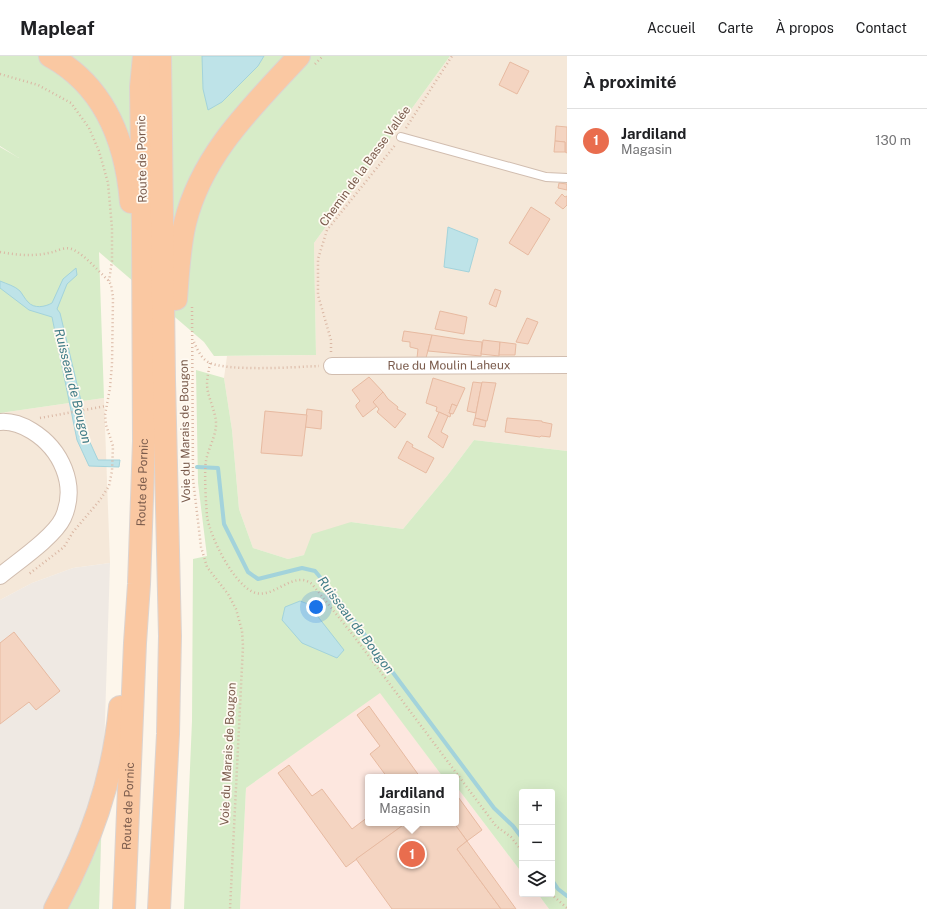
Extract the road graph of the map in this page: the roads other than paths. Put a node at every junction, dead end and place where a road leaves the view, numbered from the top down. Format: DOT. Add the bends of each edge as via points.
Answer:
graph roads {
  1 [pos="50,56"];
  2 [pos="138,56"];
  3 [pos="144,56"];
  4 [pos="160,56"];
  5 [pos="305,62"];
  6 [pos="141,87"];
  7 [pos="401,137"];
  8 [pos="567,178"];
  9 [pos="144,232"];
  10 [pos="567,365"];
  11 [pos="332,366"];
  12 [pos="164,380"];
  13 [pos="0,422"];
  14 [pos="0,576"];
  15 [pos="135,644"];
  16 [pos="55,909"];
  17 [pos="124,909"];
  18 [pos="159,909"];
  1 -- 9 [label="highway" via="79,76 98,98 110,120 124,161 131,210"];
  2 -- 6 [label="highway"];
  3 -- 6 [label="highway, Route de Pornic"];
  4 -- 12 [label="highway, Route de Pornic"];
  5 -- 12 [label="highway" via="260,98 215,153 198,186 181,241 175,305 175,351"];
  6 -- 9 [label="highway, Route de Pornic"];
  7 -- 8 [label="lane" via="546,178"];
  9 -- 15 [label="highway, Route de Pornic" via="144,441"];
  10 -- 11 [label="street, Rue du Moulin Laheux"];
  12 -- 18 [label="highway, Route de Pornic" via="170,636"];
  13 -- 14 [label="street" via="10,422 36,433 60,459 66,474 67,500 63,518 57,528"];
  15 -- 16 [label="highway" via="123,663 117,733 104,794 86,844"];
  15 -- 17 [label="highway, Route de Pornic"];
}
